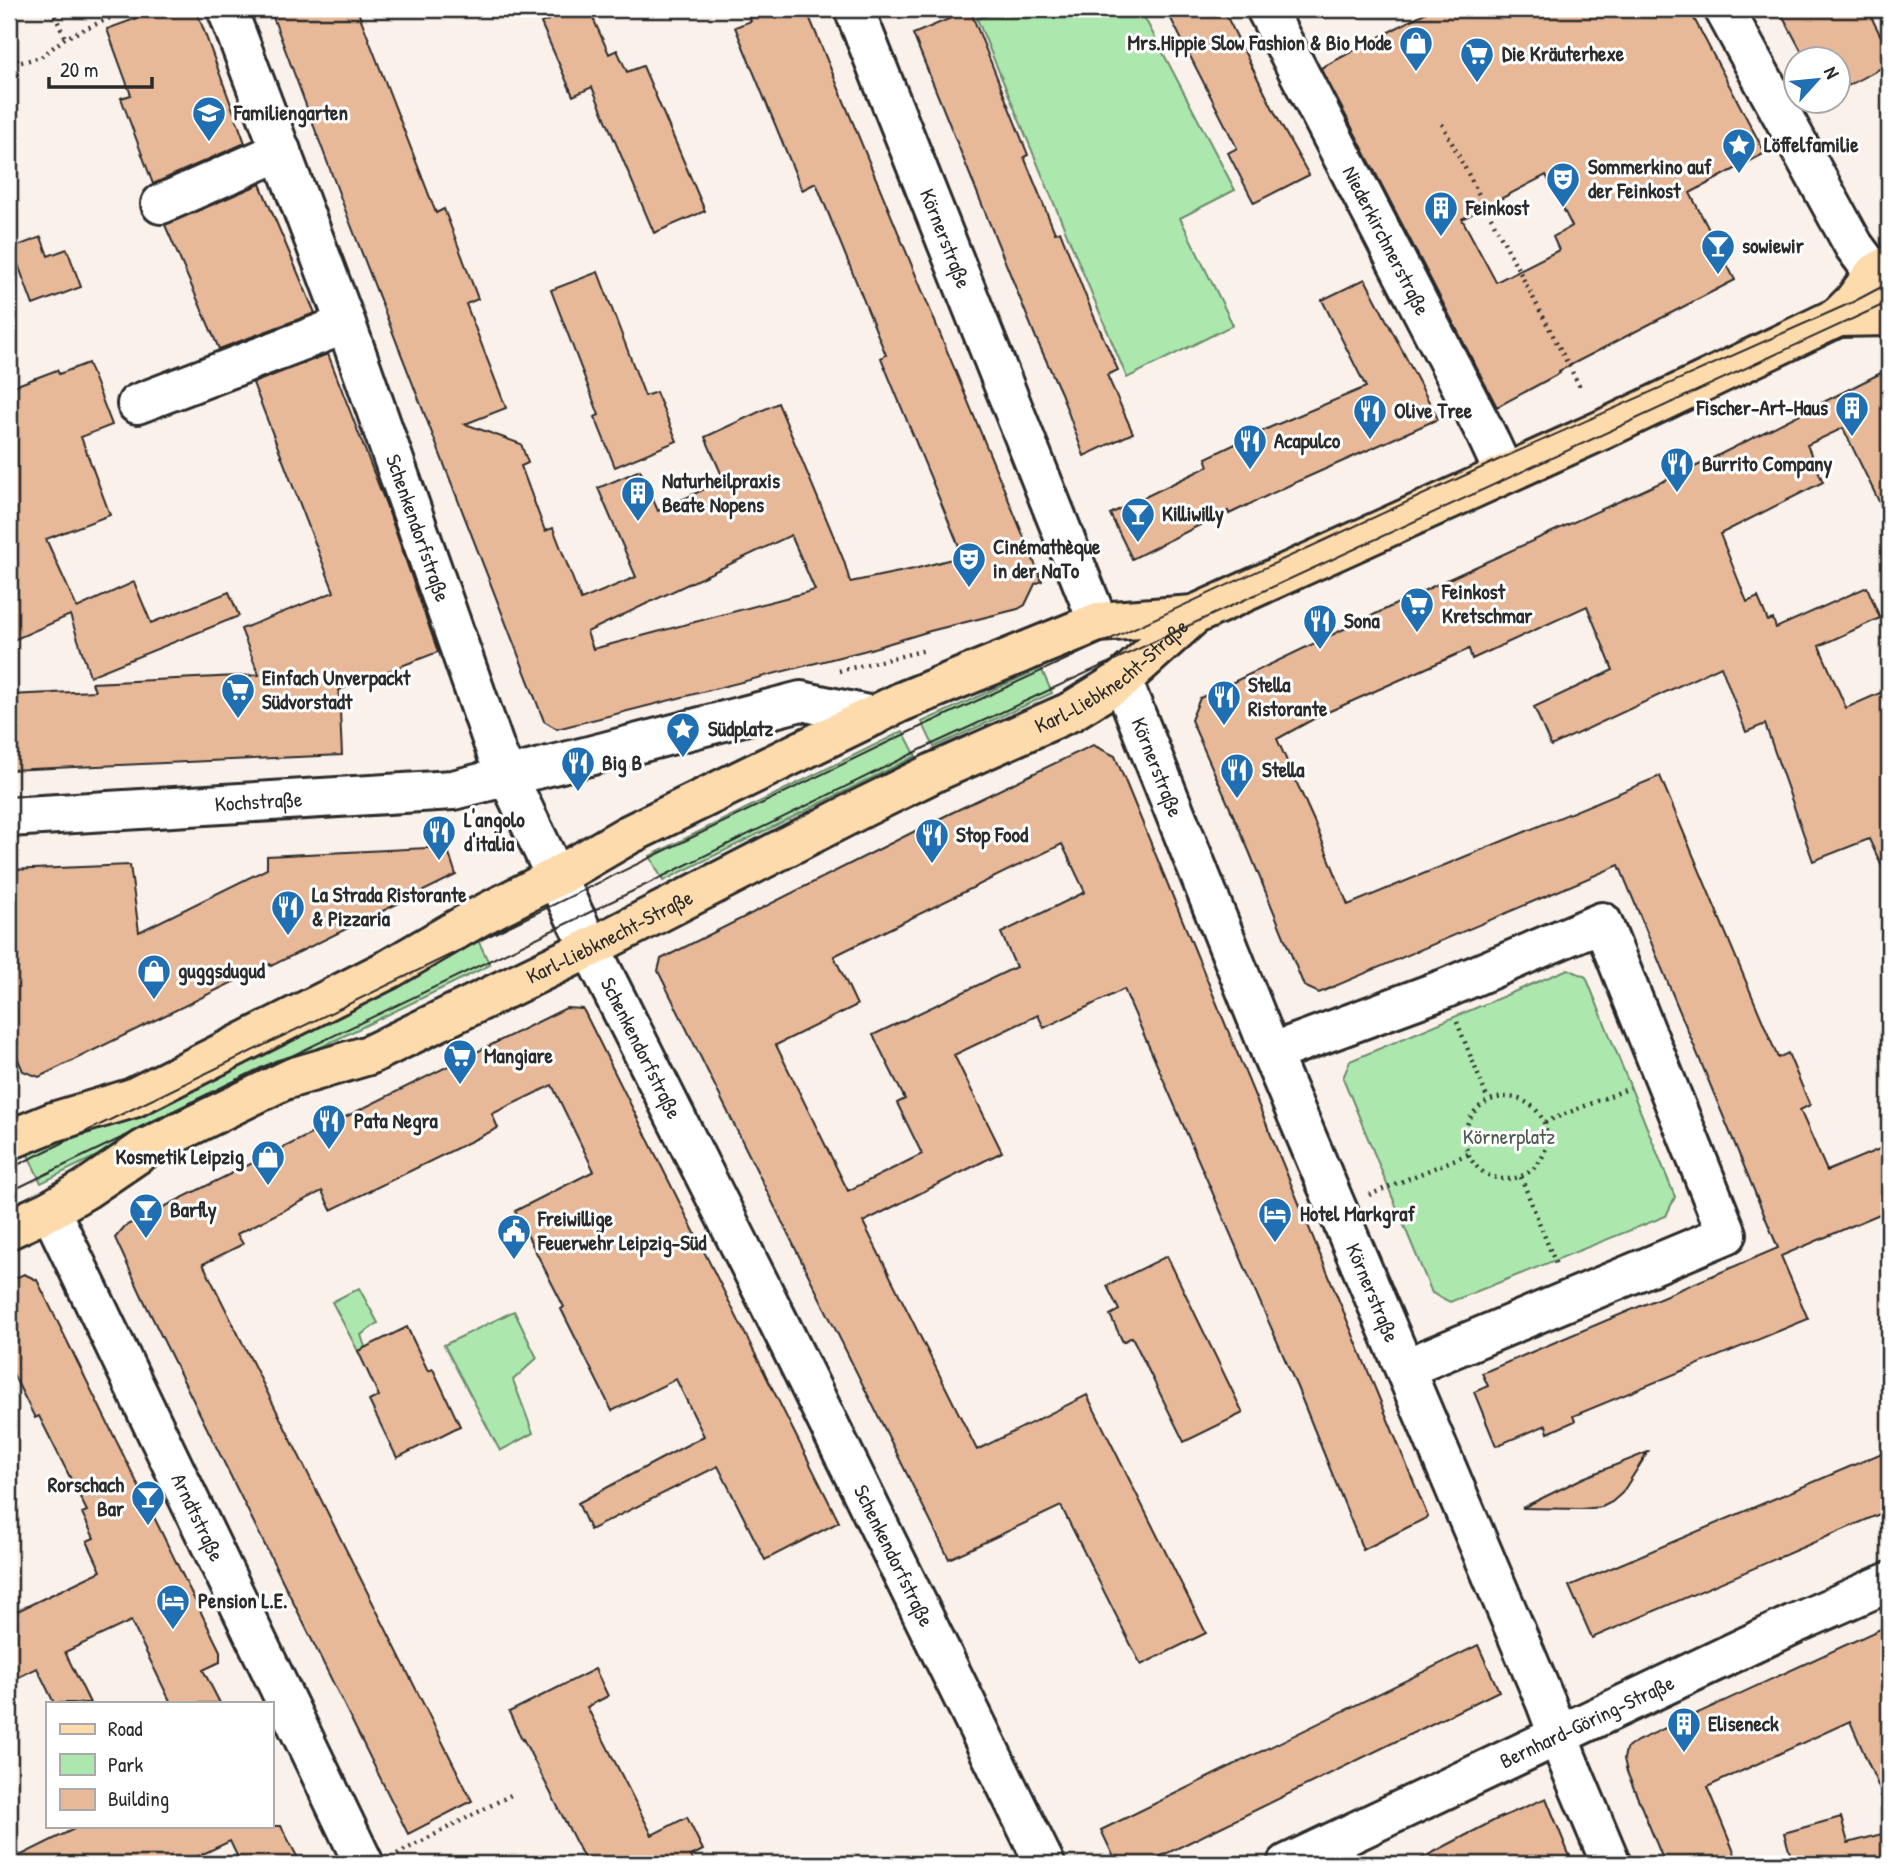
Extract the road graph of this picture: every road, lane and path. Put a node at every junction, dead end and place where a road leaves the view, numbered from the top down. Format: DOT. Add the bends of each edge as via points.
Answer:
graph roads {
  1 [pos="52,9"];
  2 [pos="130,9"];
  3 [pos="227,9"];
  4 [pos="854,9"];
  5 [pos="1266,9"];
  6 [pos="1724,9"];
  7 [pos="65,38"];
  8 [pos="9,40"];
  9 [pos="1442,124"];
  10 [pos="281,151"];
  11 [pos="161,204"];
  12 [pos="1884,277"];
  13 [pos="1889,316"];
  14 [pos="1839,317"];
  15 [pos="346,324"];
  16 [pos="1580,387"];
  17 [pos="138,404"];
  18 [pos="1504,473"];
  19 [pos="1194,615"];
  20 [pos="1096,616"];
  21 [pos="1122,680"];
  22 [pos="873,716"];
  23 [pos="507,775"];
  24 [pos="9,817"];
  25 [pos="556,877"];
  26 [pos="590,948"];
  27 [pos="1444,989"];
  28 [pos="1271,1053"];
  29 [pos="1663,1074"];
  30 [pos="1488,1100"];
  31 [pos="1545,1122"];
  32 [pos="10,1135"];
  33 [pos="1468,1154"];
  34 [pos="1521,1177"];
  35 [pos="1337,1208"];
  36 [pos="50,1210"];
  37 [pos="9,1229"];
  38 [pos="1570,1301"];
  39 [pos="1406,1368"];
  40 [pos="1889,1582"];
  41 [pos="1558,1734"];
  42 [pos="511,1795"];
  43 [pos="377,1861"];
  44 [pos="1045,1864"];
  45 [pos="1287,1864"];
  46 [pos="1611,1864"];
  1 -- 7 [label="path"];
  2 -- 7 [label="path"];
  3 -- 10 [label="street, Schenkendorfstraße"];
  4 -- 20 [label="street, Körnerstraße"];
  5 -- 18 [label="street, Niederkirchnerstraße"];
  6 -- 12 [label="street" via="1854,246"];
  7 -- 8 [label="path" via="41,57 18,63"];
  9 -- 16 [label="path"];
  10 -- 11 [label="street"];
  10 -- 15 [label="street, Schenkendorfstraße"];
  12 -- 14 [label="main road, Karl-Liebknecht-Straße"];
  13 -- 14 [label="main road, Karl-Liebknecht-Straße"];
  14 -- 18 [label="main road, Karl-Liebknecht-Straße"];
  15 -- 17 [label="street"];
  15 -- 23 [label="street, Schenkendorfstraße"];
  18 -- 19 [label="main road, Karl-Liebknecht-Straße"];
  19 -- 20 [label="main road, Karl-Liebknecht-Straße"];
  19 -- 21 [label="main road, Karl-Liebknecht-Straße"];
  20 -- 22 [label="main road, Karl-Liebknecht-Straße"];
  21 -- 26 [label="main road, Karl-Liebknecht-Straße" via="1070,712 860,808"];
  21 -- 28 [label="street, Körnerstraße"];
  22 -- 23 [label="street" via="800,701"];
  22 -- 25 [label="main road, Karl-Liebknecht-Straße" via="628,835"];
  23 -- 24 [label="street, Kochstraße" via="453,789"];
  23 -- 25 [label="street, Schenkendorfstraße"];
  25 -- 26 [label="street, Schenkendorfstraße"];
  25 -- 32 [label="main road, Karl-Liebknecht-Straße" via="389,969 134,1098"];
  26 -- 36 [label="main road, Karl-Liebknecht-Straße" via="369,1055 284,1080 149,1146"];
  26 -- 44 [label="street, Schenkendorfstraße" via="675,1156 786,1337"];
  27 -- 28 [label="street"];
  27 -- 29 [label="street" via="1602,922"];
  27 -- 30 [label="path"];
  28 -- 35 [label="street, Körnerstraße"];
  29 -- 31 [label="path"];
  29 -- 38 [label="street" via="1727,1234"];
  30 -- 31 [label="path" via="1501,1096 1521,1099"];
  30 -- 33 [label="path" via="1470,1117 1464,1142"];
  31 -- 34 [label="path" via="1547,1149 1532,1171"];
  33 -- 34 [label="path" via="1484,1173 1508,1180"];
  33 -- 35 [label="path"];
  34 -- 38 [label="path"];
  35 -- 39 [label="street, Körnerstraße"];
  36 -- 37 [label="main road, Karl-Liebknecht-Straße"];
  36 -- 43 [label="street, Arndtstraße"];
  38 -- 39 [label="street"];
  39 -- 41 [label="street, Körnerstraße"];
  40 -- 41 [label="street, Bernhard-Göring-Straße"];
  41 -- 45 [label="street, Bernhard-Göring-Straße"];
  41 -- 46 [label="street, Körnerstraße"];
  42 -- 43 [label="path"];
}
